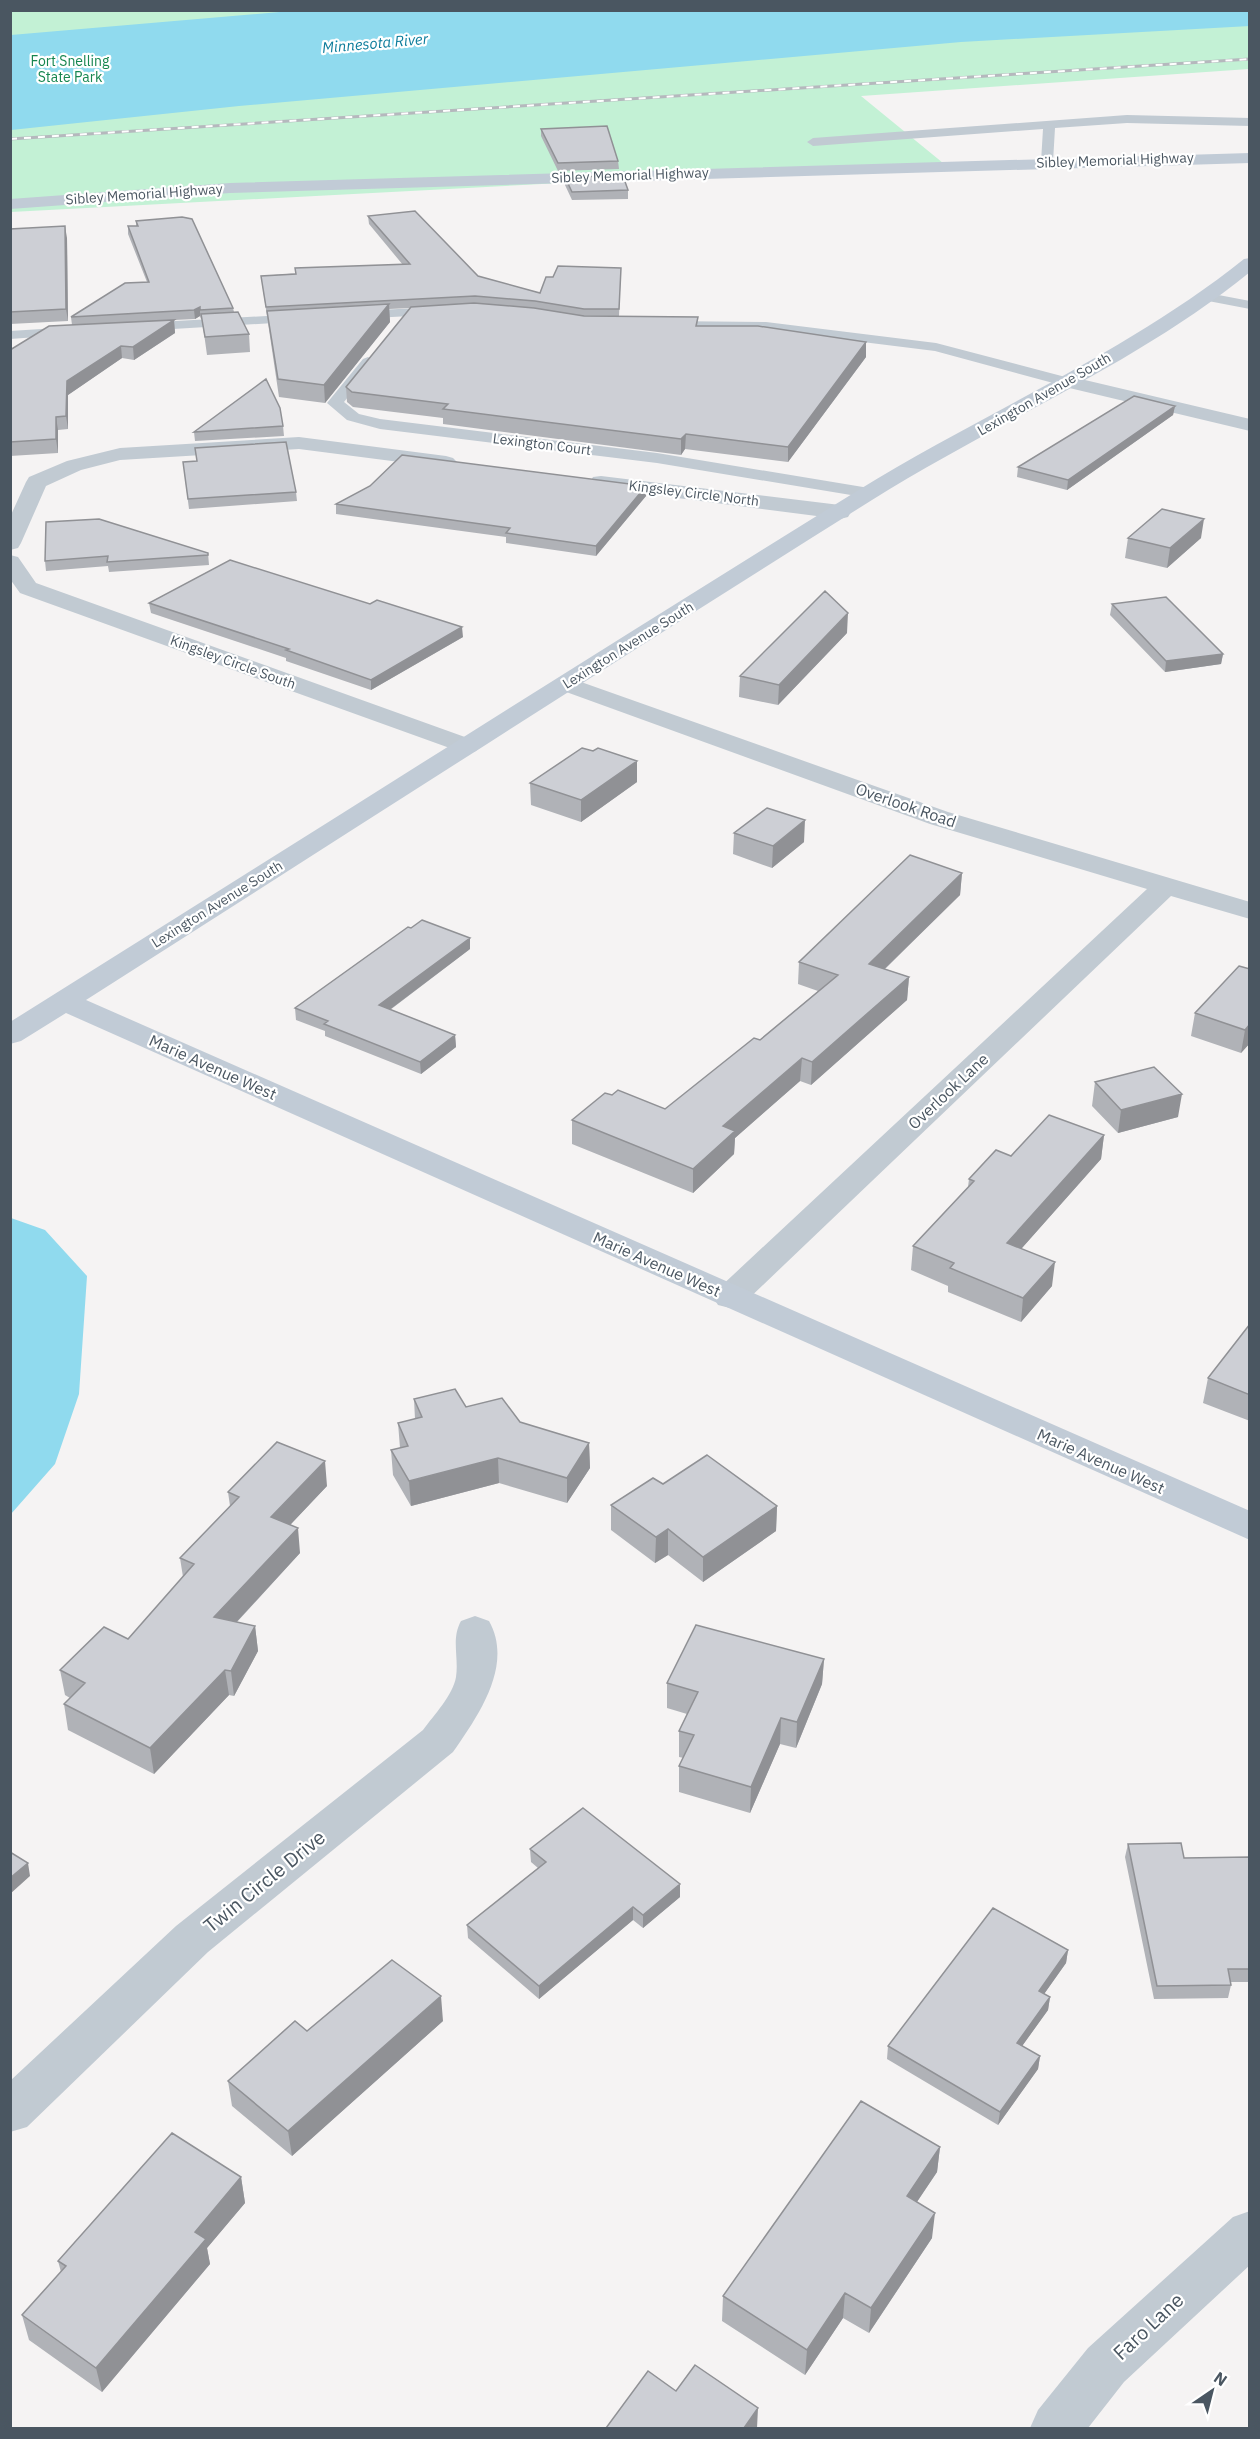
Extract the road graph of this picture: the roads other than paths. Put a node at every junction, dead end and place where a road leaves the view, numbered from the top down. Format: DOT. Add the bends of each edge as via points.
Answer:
graph roads {
  1 [pos="1250,122"];
  2 [pos="1049,126"];
  3 [pos="813,142"];
  4 [pos="1250,158"];
  5 [pos="1047,162"];
  6 [pos="10,204"];
  7 [pos="1250,263"];
  8 [pos="1208,297"];
  9 [pos="1250,305"];
  10 [pos="452,311"];
  11 [pos="408,313"];
  12 [pos="338,316"];
  13 [pos="315,318"];
  14 [pos="652,325"];
  15 [pos="128,328"];
  16 [pos="93,330"];
  17 [pos="394,331"];
  18 [pos="10,335"];
  19 [pos="379,349"];
  20 [pos="1068,382"];
  21 [pos="1250,425"];
  22 [pos="464,464"];
  23 [pos="582,479"];
  24 [pos="868,493"];
  25 [pos="840,512"];
  26 [pos="12,539"];
  27 [pos="10,562"];
  28 [pos="567,684"];
  29 [pos="467,746"];
  30 [pos="1166,886"];
  31 [pos="1250,911"];
  32 [pos="64,1001"];
  33 [pos="10,1035"];
  34 [pos="730,1297"];
  35 [pos="1250,1527"];
  36 [pos="475,1631"];
  37 [pos="10,2112"];
  38 [pos="1250,2233"];
  39 [pos="1056,2428"];
  1 -- 2 [label="lane" via="1127,119"];
  2 -- 3 [label="lane"];
  2 -- 5 [label="lane"];
  4 -- 5 [label="street, Sibley Memorial Highway"];
  5 -- 6 [label="street, Sibley Memorial Highway" via="230,188"];
  7 -- 8 [label="street, Lexington Avenue South"];
  8 -- 9 [label="lane"];
  8 -- 20 [label="street, Lexington Avenue South"];
  10 -- 11 [label="lane"];
  11 -- 12 [label="lane"];
  11 -- 17 [label="lane"];
  13 -- 15 [label="lane"];
  14 -- 20 [label="lane" via="766,326 936,347"];
  16 -- 18 [label="lane"];
  19 -- 24 [label="lane, Lexington Court" via="335,403 353,417 380,424 657,458"];
  20 -- 21 [label="street"];
  20 -- 24 [label="street, Lexington Avenue South"];
  22 -- 26 [label="street" via="299,443 120,454 28,481"];
  23 -- 25 [label="street, Kingsley Circle North"];
  24 -- 25 [label="street, Lexington Avenue South"];
  25 -- 28 [label="street, Lexington Avenue South"];
  27 -- 29 [label="street, Kingsley Circle South" via="28,588"];
  28 -- 29 [label="street, Lexington Avenue South"];
  28 -- 30 [label="street, Overlook Road" via="939,818"];
  29 -- 32 [label="street, Lexington Avenue South"];
  30 -- 31 [label="street, Overlook Road"];
  30 -- 34 [label="street, Overlook Lane"];
  32 -- 33 [label="street, Lexington Avenue South"];
  32 -- 34 [label="street, Marie Avenue West"];
  34 -- 35 [label="street, Marie Avenue West"];
  36 -- 37 [label="street, Twin Circle Drive" via="476,1677 438,1741 192,1939"];
  38 -- 39 [label="street, Faro Lane" via="1106,2365"];
}
